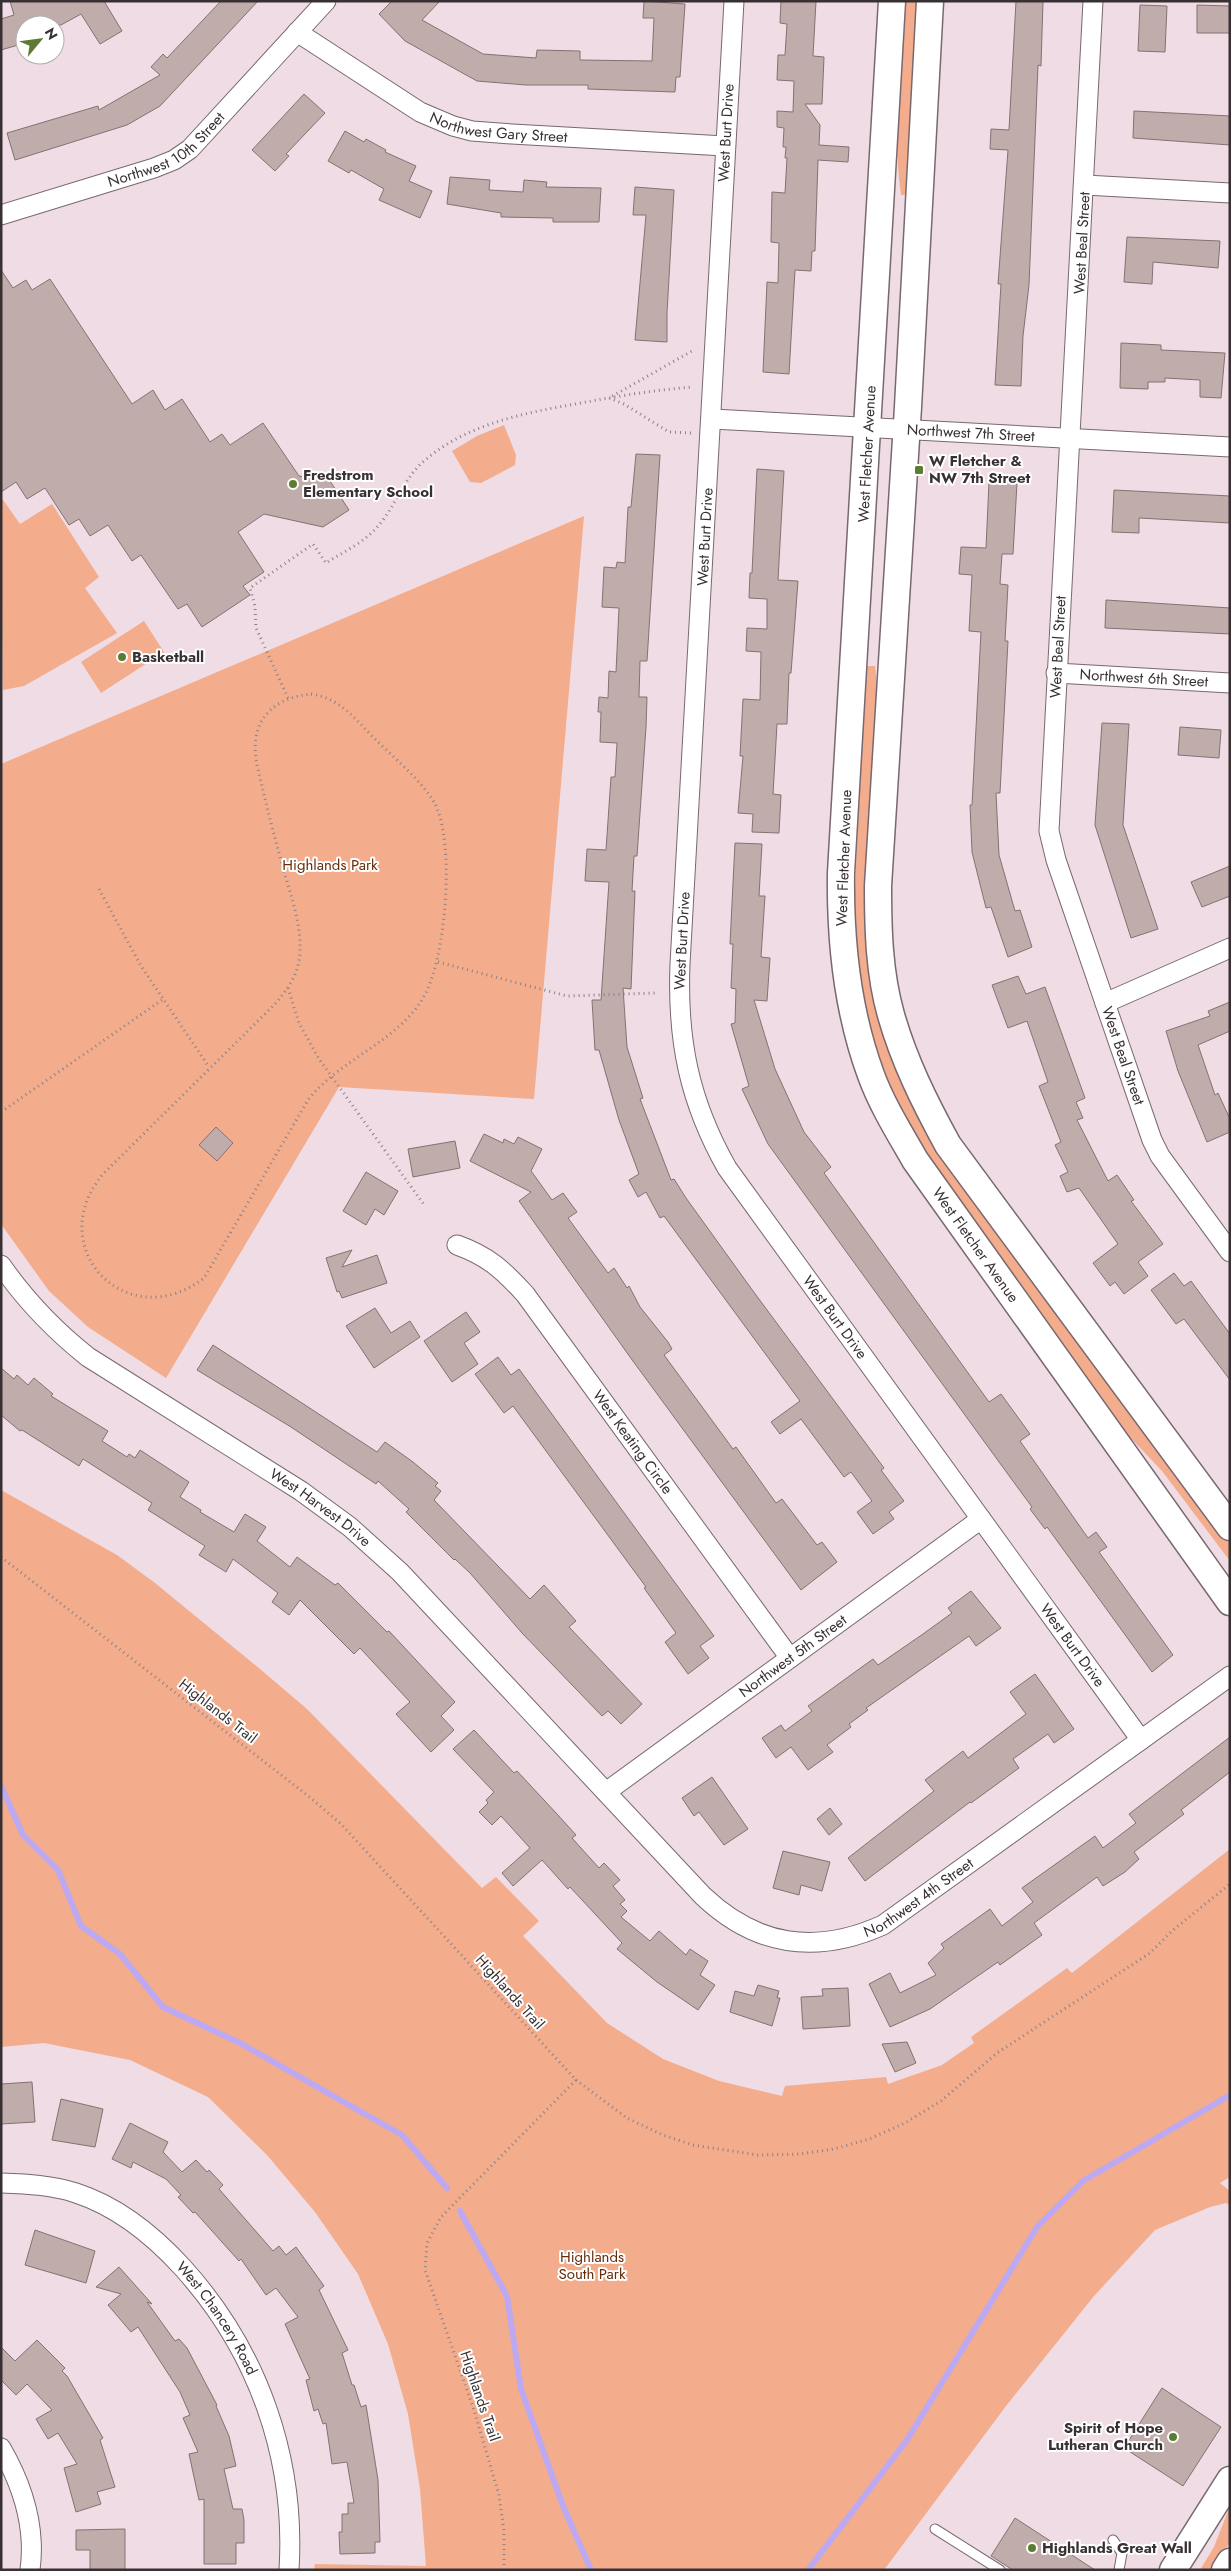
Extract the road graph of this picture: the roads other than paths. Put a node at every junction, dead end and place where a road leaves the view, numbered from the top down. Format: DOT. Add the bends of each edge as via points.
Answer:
graph roads {
  1 [pos="326,1"];
  2 [pos="734,1"];
  3 [pos="892,1"];
  4 [pos="930,1"];
  5 [pos="1093,1"];
  6 [pos="297,32"];
  7 [pos="725,146"];
  8 [pos="1085,185"];
  9 [pos="1230,193"];
  10 [pos="1,214"];
  11 [pos="712,419"];
  12 [pos="868,429"];
  13 [pos="907,431"];
  14 [pos="1070,438"];
  15 [pos="1230,447"];
  16 [pos="1056,673"];
  17 [pos="1230,683"];
  18 [pos="1230,948"];
  19 [pos="1105,1003"];
  20 [pos="457,1245"];
  21 [pos="1230,1252"];
  22 [pos="1,1265"];
  23 [pos="981,1519"];
  24 [pos="1230,1527"];
  25 [pos="1230,1602"];
  26 [pos="790,1658"];
  27 [pos="1230,1676"];
  28 [pos="1141,1740"];
  29 [pos="606,1792"];
  30 [pos="1,2184"];
  31 [pos="1,2448"];
  32 [pos="1230,2480"];
  33 [pos="935,2529"];
  34 [pos="1113,2540"];
  35 [pos="1230,2562"];
  36 [pos="30,2570"];
  37 [pos="290,2570"];
  38 [pos="1000,2570"];
  39 [pos="1119,2570"];
  40 [pos="1173,2570"];
  41 [pos="1225,2570"];
  1 -- 6 [label="street, Northwest 10th Street"];
  2 -- 7 [label="street, West Burt Drive"];
  3 -- 12 [label="main road, West Fletcher Avenue"];
  4 -- 13 [label="main road"];
  5 -- 8 [label="street, West Beal Street"];
  6 -- 7 [label="street, Northwest Gary Street" via="420,112 453,126 512,134"];
  6 -- 10 [label="street, Northwest 10th Street" via="210,130 190,150 174,160"];
  7 -- 11 [label="street, West Burt Drive"];
  8 -- 9 [label="street"];
  8 -- 14 [label="street, West Beal Street"];
  11 -- 12 [label="street, Northwest 7th Street"];
  11 -- 23 [label="street, West Burt Drive" via="679,985 680,1028 686,1066 699,1111 727,1168"];
  12 -- 13 [label="street, Northwest 7th Street"];
  12 -- 25 [label="main road, West Fletcher Avenue" via="840,920 858,1036 890,1117 915,1160"];
  13 -- 14 [label="street, Northwest 7th Street"];
  13 -- 24 [label="main road" via="878,886 882,971 891,1015 906,1060 948,1145"];
  14 -- 15 [label="street, Northwest 7th Street"];
  14 -- 16 [label="street, West Beal Street"];
  16 -- 17 [label="street, Northwest 6th Street"];
  16 -- 19 [label="street, West Beal Street" via="1049,831"];
  18 -- 19 [label="street"];
  19 -- 21 [label="street, West Beal Street" via="1160,1156"];
  20 -- 26 [label="street, West Keating Circle" via="479,1253 500,1267 525,1294"];
  22 -- 29 [label="street, West Harvest Drive" via="34,1309 88,1357 301,1490 350,1527 400,1572"];
  23 -- 26 [label="street, Northwest 5th Street"];
  23 -- 28 [label="street, West Burt Drive"];
  26 -- 29 [label="street, Northwest 5th Street"];
  27 -- 28 [label="street, Northwest 4th Street"];
  28 -- 29 [label="street, Northwest 4th Street" via="899,1915 861,1935 838,1941 807,1944 783,1941 738,1924 703,1896"];
  30 -- 37 [label="street, West Chancery Road" via="54,2187 77,2193 122,2214 172,2256 218,2311 246,2357 274,2426 286,2487"];
  31 -- 36 [label="street" via="16,2474 26,2502 31,2529"];
  32 -- 40 [label="main road"];
  33 -- 38 [label="lane"];
  34 -- 39 [label="lane" via="1122,2553"];
  35 -- 41 [label="main road"];
}
